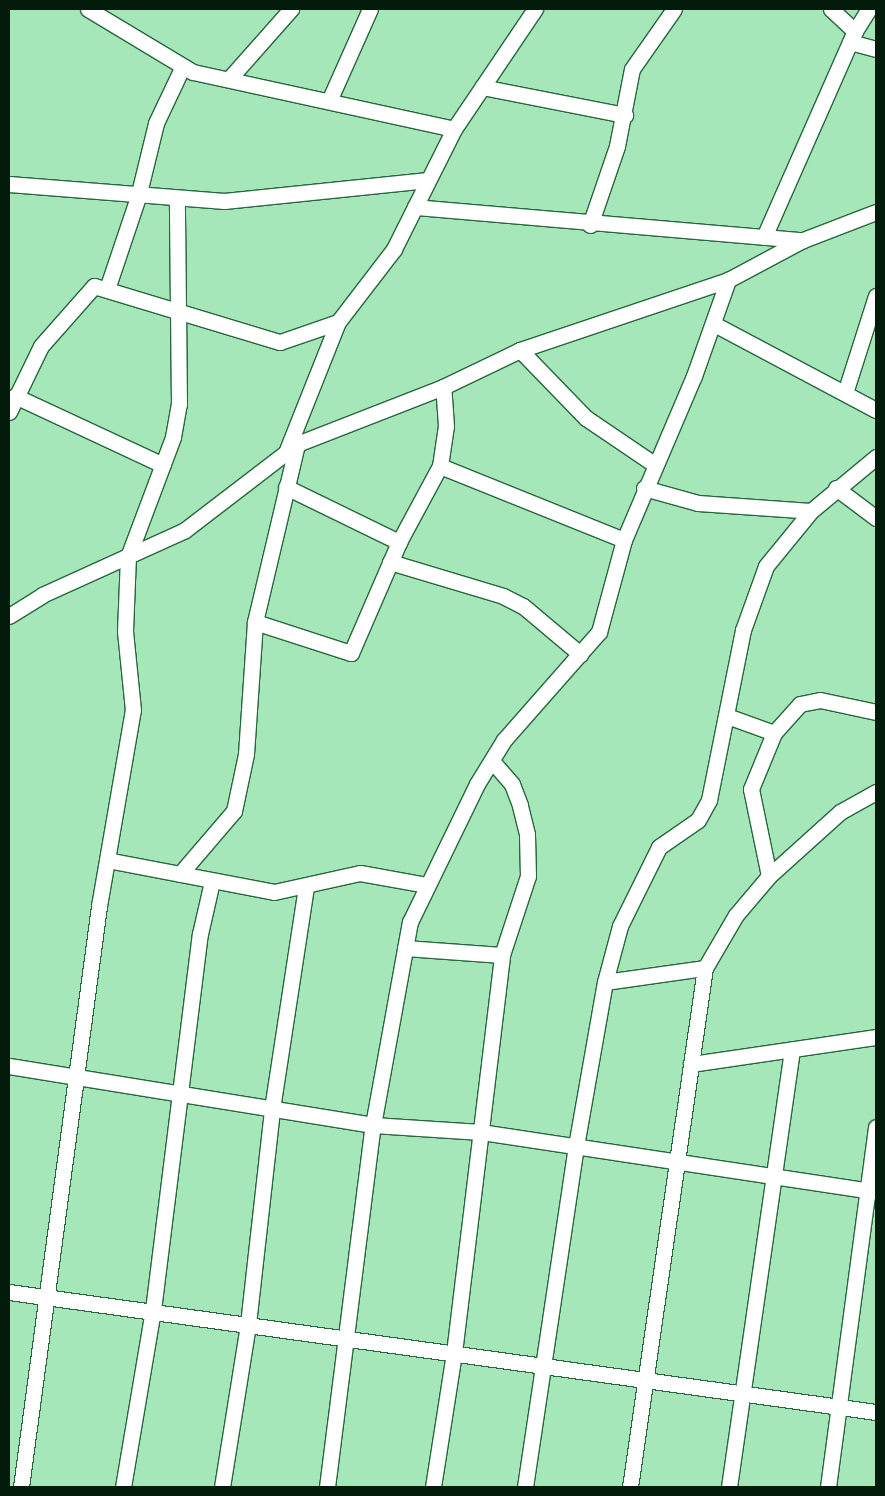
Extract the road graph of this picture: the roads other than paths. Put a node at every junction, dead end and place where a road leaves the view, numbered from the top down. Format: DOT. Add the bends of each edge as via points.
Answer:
graph roads {
  1 [pos="88,9"];
  2 [pos="291,9"];
  3 [pos="370,9"];
  4 [pos="535,9"];
  5 [pos="674,9"];
  6 [pos="831,9"];
  7 [pos="869,9"];
  8 [pos="852,36"];
  9 [pos="876,49"];
  10 [pos="182,68"];
  11 [pos="229,79"];
  12 [pos="482,87"];
  13 [pos="330,101"];
  14 [pos="625,115"];
  15 [pos="454,129"];
  16 [pos="428,180"];
  17 [pos="9,184"];
  18 [pos="138,197"];
  19 [pos="177,199"];
  20 [pos="415,207"];
  21 [pos="876,212"];
  22 [pos="590,225"];
  23 [pos="764,237"];
  24 [pos="803,240"];
  25 [pos="728,280"];
  26 [pos="107,289"];
  27 [pos="876,296"];
  28 [pos="176,314"];
  29 [pos="338,322"];
  30 [pos="714,324"];
  31 [pos="520,350"];
  32 [pos="444,387"];
  33 [pos="845,393"];
  34 [pos="15,396"];
  35 [pos="876,410"];
  36 [pos="9,412"];
  37 [pos="292,447"];
  38 [pos="876,456"];
  39 [pos="654,464"];
  40 [pos="162,465"];
  41 [pos="440,466"];
  42 [pos="286,487"];
  43 [pos="644,488"];
  44 [pos="836,488"];
  45 [pos="811,511"];
  46 [pos="876,518"];
  47 [pos="624,540"];
  48 [pos="399,542"];
  49 [pos="128,557"];
  50 [pos="390,562"];
  51 [pos="9,616"];
  52 [pos="255,622"];
  53 [pos="580,654"];
  54 [pos="876,712"];
  55 [pos="727,716"];
  56 [pos="774,733"];
  57 [pos="492,761"];
  58 [pos="876,792"];
  59 [pos="107,860"];
  60 [pos="180,874"];
  61 [pos="769,876"];
  62 [pos="212,881"];
  63 [pos="426,884"];
  64 [pos="306,888"];
  65 [pos="405,948"];
  66 [pos="502,955"];
  67 [pos="705,968"];
  68 [pos="605,982"];
  69 [pos="876,1037"];
  70 [pos="792,1050"];
  71 [pos="692,1064"];
  72 [pos="9,1066"];
  73 [pos="75,1075"];
  74 [pos="181,1091"];
  75 [pos="272,1109"];
  76 [pos="373,1125"];
  77 [pos="876,1127"];
  78 [pos="481,1132"];
  79 [pos="576,1146"];
  80 [pos="677,1160"];
  81 [pos="772,1176"];
  82 [pos="873,1191"];
  83 [pos="9,1292"];
  84 [pos="46,1298"];
  85 [pos="153,1310"];
  86 [pos="248,1324"];
  87 [pos="345,1337"];
  88 [pos="454,1353"];
  89 [pos="541,1365"];
  90 [pos="645,1380"];
  91 [pos="743,1394"];
  92 [pos="840,1407"];
  93 [pos="876,1412"];
  94 [pos="21,1487"];
  95 [pos="123,1487"];
  96 [pos="222,1487"];
  97 [pos="327,1487"];
  98 [pos="434,1487"];
  99 [pos="525,1487"];
  100 [pos="630,1487"];
  101 [pos="729,1487"];
  102 [pos="828,1487"];
  1 -- 10 [label="street" via="144,39"];
  2 -- 11 [label="street"];
  3 -- 13 [label="street"];
  4 -- 12 [label="street"];
  5 -- 14 [label="street" via="632,69"];
  6 -- 8 [label="street"];
  7 -- 8 [label="street"];
  8 -- 9 [label="street"];
  8 -- 23 [label="street"];
  10 -- 11 [label="street"];
  10 -- 18 [label="street" via="156,123"];
  11 -- 13 [label="street"];
  12 -- 14 [label="street"];
  12 -- 15 [label="street"];
  13 -- 15 [label="street"];
  14 -- 22 [label="street"];
  15 -- 16 [label="street"];
  16 -- 19 [label="street" via="224,201"];
  16 -- 20 [label="street"];
  17 -- 18 [label="street"];
  18 -- 19 [label="street"];
  18 -- 26 [label="street"];
  19 -- 28 [label="street"];
  20 -- 22 [label="street"];
  20 -- 29 [label="street" via="376,276"];
  21 -- 24 [label="street"];
  22 -- 23 [label="street"];
  23 -- 24 [label="street"];
  24 -- 25 [label="street"];
  25 -- 30 [label="street"];
  25 -- 31 [label="street"];
  26 -- 28 [label="street"];
  26 -- 34 [label="street" via="94,286 83,295 41,346"];
  27 -- 33 [label="street"];
  28 -- 29 [label="street" via="280,342"];
  28 -- 40 [label="street" via="179,404"];
  29 -- 37 [label="street"];
  30 -- 33 [label="street"];
  30 -- 39 [label="street"];
  31 -- 32 [label="street"];
  31 -- 39 [label="street" via="586,418"];
  32 -- 37 [label="street"];
  32 -- 41 [label="street" via="446,426"];
  33 -- 35 [label="street"];
  34 -- 36 [label="street"];
  34 -- 40 [label="street"];
  37 -- 42 [label="street"];
  37 -- 49 [label="street" via="201,520"];
  38 -- 44 [label="street"];
  39 -- 43 [label="street"];
  40 -- 49 [label="street"];
  41 -- 47 [label="street"];
  41 -- 48 [label="street"];
  42 -- 48 [label="street"];
  42 -- 52 [label="street"];
  43 -- 45 [label="street" via="698,503"];
  43 -- 47 [label="street"];
  44 -- 45 [label="street"];
  44 -- 46 [label="street"];
  45 -- 55 [label="street" via="766,566 752,598"];
  47 -- 53 [label="street" via="603,620"];
  48 -- 50 [label="street"];
  49 -- 51 [label="street" via="42,595"];
  49 -- 59 [label="street" via="125,630 133,710"];
  50 -- 52 [label="street" via="351,653"];
  50 -- 53 [label="street" via="503,596 523,606"];
  52 -- 60 [label="street" via="246,754 234,811"];
  53 -- 57 [label="street" via="536,700"];
  54 -- 56 [label="street" via="820,700 800,704"];
  55 -- 56 [label="street"];
  55 -- 68 [label="street" via="709,800 698,820 659,847 620,926"];
  56 -- 61 [label="street" via="751,789"];
  57 -- 63 [label="street"];
  57 -- 66 [label="street" via="512,784 520,805 529,858 523,898"];
  58 -- 61 [label="street" via="840,812"];
  59 -- 60 [label="street"];
  59 -- 73 [label="street"];
  60 -- 62 [label="street"];
  61 -- 67 [label="street" via="736,915"];
  62 -- 64 [label="street" via="274,892"];
  62 -- 74 [label="street" via="200,934"];
  63 -- 64 [label="street" via="360,873"];
  63 -- 65 [label="street"];
  64 -- 75 [label="street"];
  65 -- 66 [label="street"];
  65 -- 76 [label="street"];
  66 -- 78 [label="street"];
  67 -- 68 [label="street"];
  67 -- 71 [label="street"];
  68 -- 79 [label="street"];
  69 -- 70 [label="street"];
  70 -- 71 [label="street"];
  70 -- 81 [label="street"];
  71 -- 80 [label="street"];
  72 -- 73 [label="street"];
  73 -- 74 [label="street"];
  73 -- 84 [label="street"];
  74 -- 75 [label="street"];
  74 -- 85 [label="street"];
  75 -- 76 [label="street"];
  75 -- 86 [label="street"];
  76 -- 78 [label="street"];
  76 -- 87 [label="street"];
  77 -- 82 [label="street"];
  78 -- 79 [label="street"];
  78 -- 88 [label="street"];
  79 -- 80 [label="street"];
  79 -- 89 [label="street"];
  80 -- 81 [label="street"];
  80 -- 90 [label="street"];
  81 -- 82 [label="street"];
  81 -- 91 [label="street"];
  82 -- 92 [label="street"];
  83 -- 84 [label="street"];
  84 -- 85 [label="street"];
  84 -- 94 [label="street"];
  85 -- 86 [label="street"];
  85 -- 95 [label="street"];
  86 -- 87 [label="street"];
  86 -- 96 [label="street"];
  87 -- 88 [label="street"];
  87 -- 97 [label="street"];
  88 -- 89 [label="street"];
  88 -- 98 [label="street"];
  89 -- 90 [label="street"];
  89 -- 99 [label="street"];
  90 -- 91 [label="street"];
  90 -- 100 [label="street"];
  91 -- 92 [label="street"];
  91 -- 101 [label="street"];
  92 -- 93 [label="street"];
  92 -- 102 [label="street"];
}
